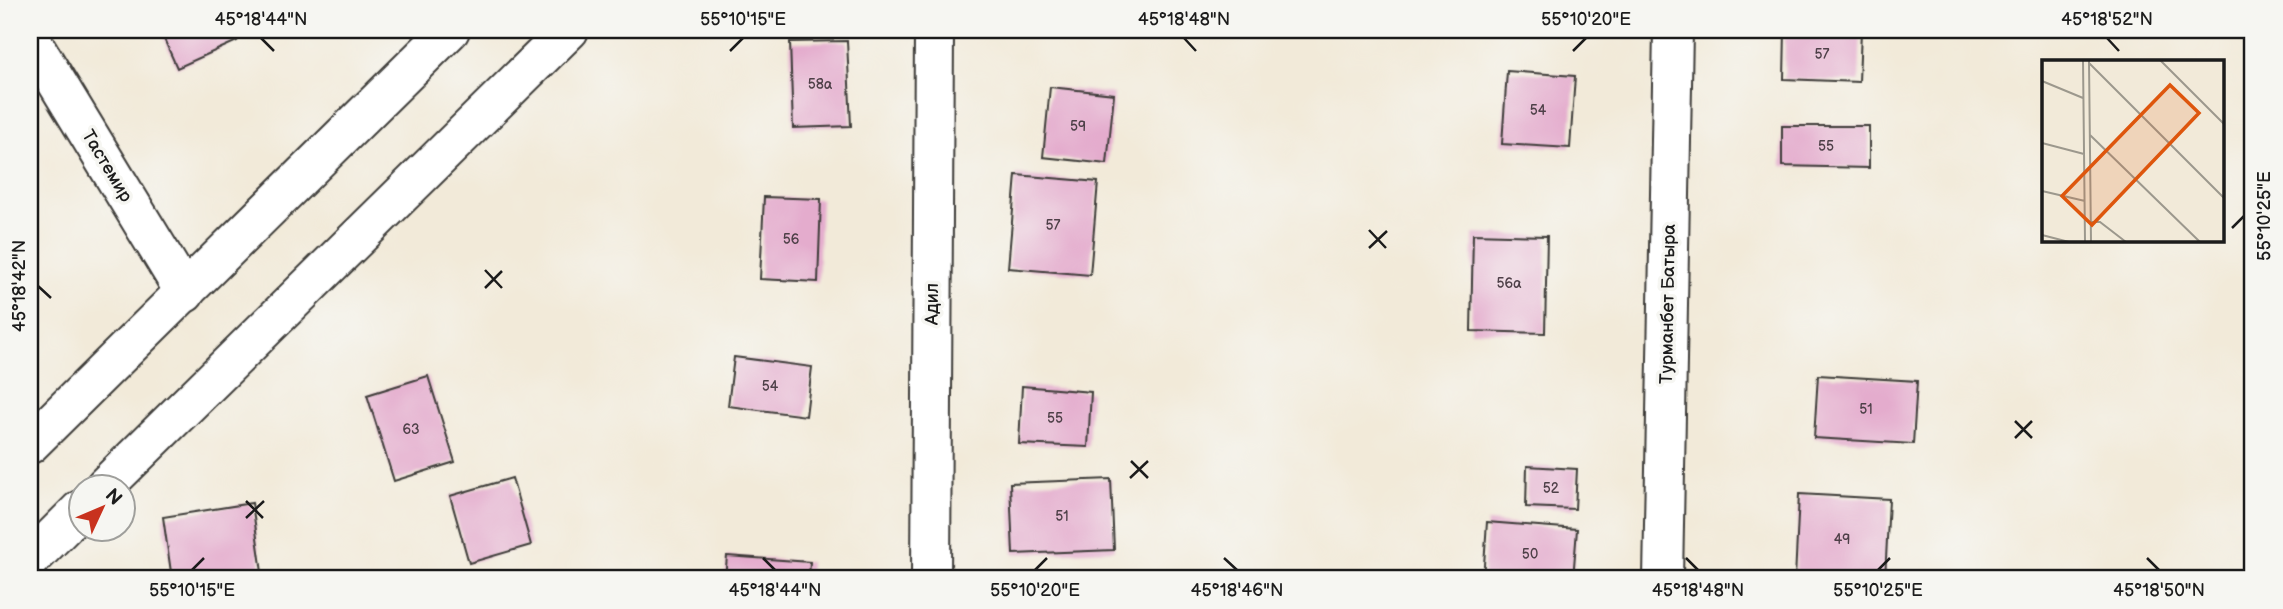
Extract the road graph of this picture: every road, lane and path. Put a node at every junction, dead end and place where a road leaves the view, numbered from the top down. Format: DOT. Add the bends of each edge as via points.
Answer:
graph roads {
  1 [pos="450,30"];
  2 [pos="569,30"];
  3 [pos="934,30"];
  4 [pos="1673,30"];
  5 [pos="30,38"];
  6 [pos="185,293"];
  7 [pos="30,444"];
  8 [pos="119,472"];
  9 [pos="66,524"];
  10 [pos="30,560"];
  11 [pos="931,579"];
  12 [pos="1663,579"];
  1 -- 6 [label="street"];
  2 -- 8 [label="street"];
  3 -- 11 [label="street, Адил"];
  4 -- 12 [label="street, Турманбет Батыра"];
  5 -- 6 [label="street, Тастемир"];
  6 -- 7 [label="street"];
  9 -- 10 [label="street"];
}
